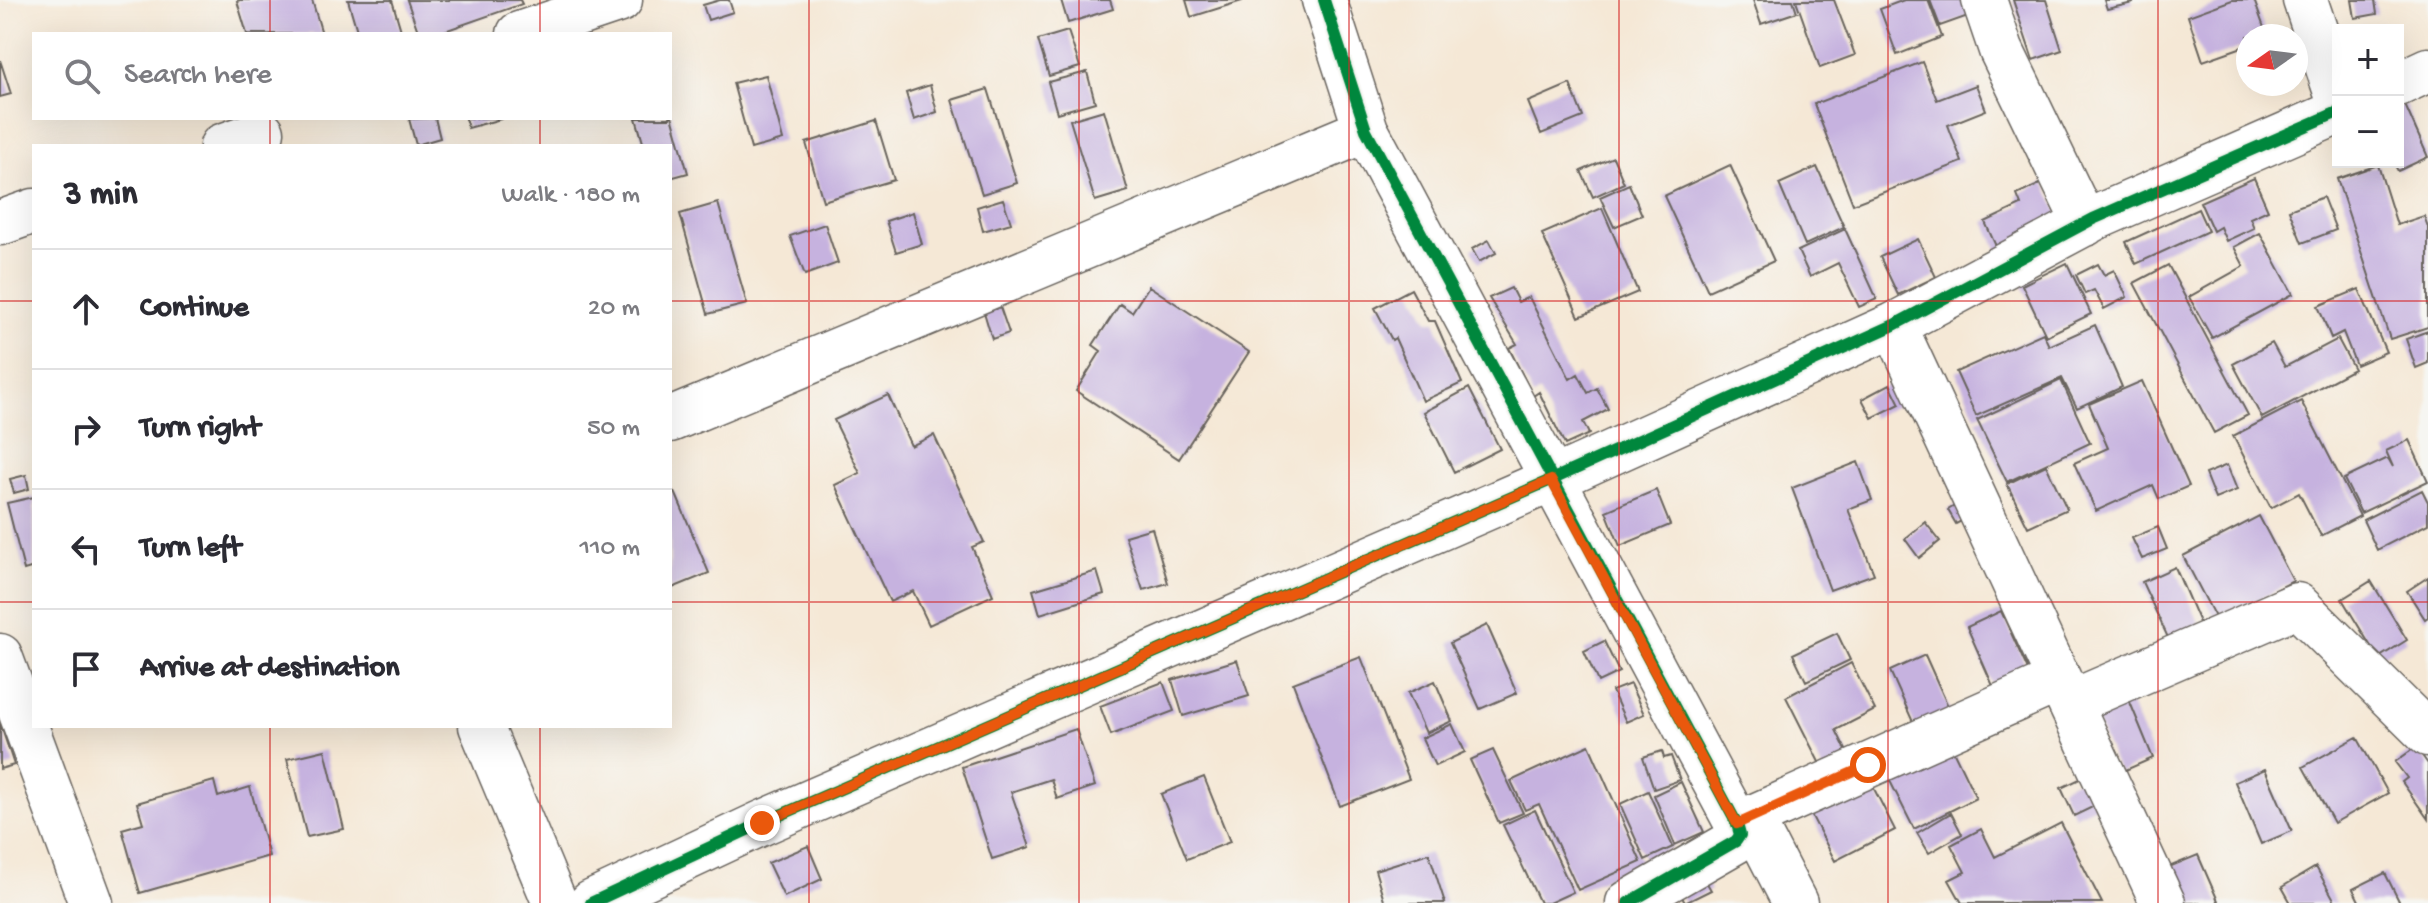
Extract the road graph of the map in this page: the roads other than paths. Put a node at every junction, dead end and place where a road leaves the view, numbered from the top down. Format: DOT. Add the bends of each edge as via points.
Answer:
graph roads {
  1 [pos="620,0"];
  2 [pos="1324,0"];
  3 [pos="1984,0"];
  4 [pos="2305,0"];
  5 [pos="525,32"];
  6 [pos="2428,70"];
  7 [pos="2404,81"];
  8 [pos="2337,96"];
  9 [pos="2332,115"];
  10 [pos="1366,130"];
  11 [pos="32,212"];
  12 [pos="0,223"];
  13 [pos="2085,224"];
  14 [pos="1894,325"];
  15 [pos="672,419"];
  16 [pos="1551,480"];
  17 [pos="0,656"];
  18 [pos="2064,692"];
  19 [pos="482,728"];
  20 [pos="2428,734"];
  21 [pos="1744,821"];
  22 [pos="91,903"];
  23 [pos="555,903"];
  24 [pos="591,903"];
  25 [pos="1628,903"];
  26 [pos="1795,903"];
  27 [pos="2163,903"];
  1 -- 5 [label="street"];
  2 -- 10 [label="street"];
  3 -- 13 [label="street" via="2001,50"];
  4 -- 8 [label="street"];
  6 -- 7 [label="street"];
  9 -- 13 [label="street"];
  10 -- 15 [label="street"];
  10 -- 16 [label="street"];
  11 -- 12 [label="street"];
  13 -- 14 [label="street"];
  14 -- 16 [label="street"];
  14 -- 18 [label="street"];
  16 -- 21 [label="street"];
  16 -- 24 [label="street" via="762,823"];
  17 -- 22 [label="street"];
  18 -- 20 [label="street" via="2297,605"];
  18 -- 21 [label="street"];
  18 -- 27 [label="street"];
  19 -- 23 [label="street"];
  21 -- 25 [label="street" via="1736,841"];
  21 -- 26 [label="street"];
}
